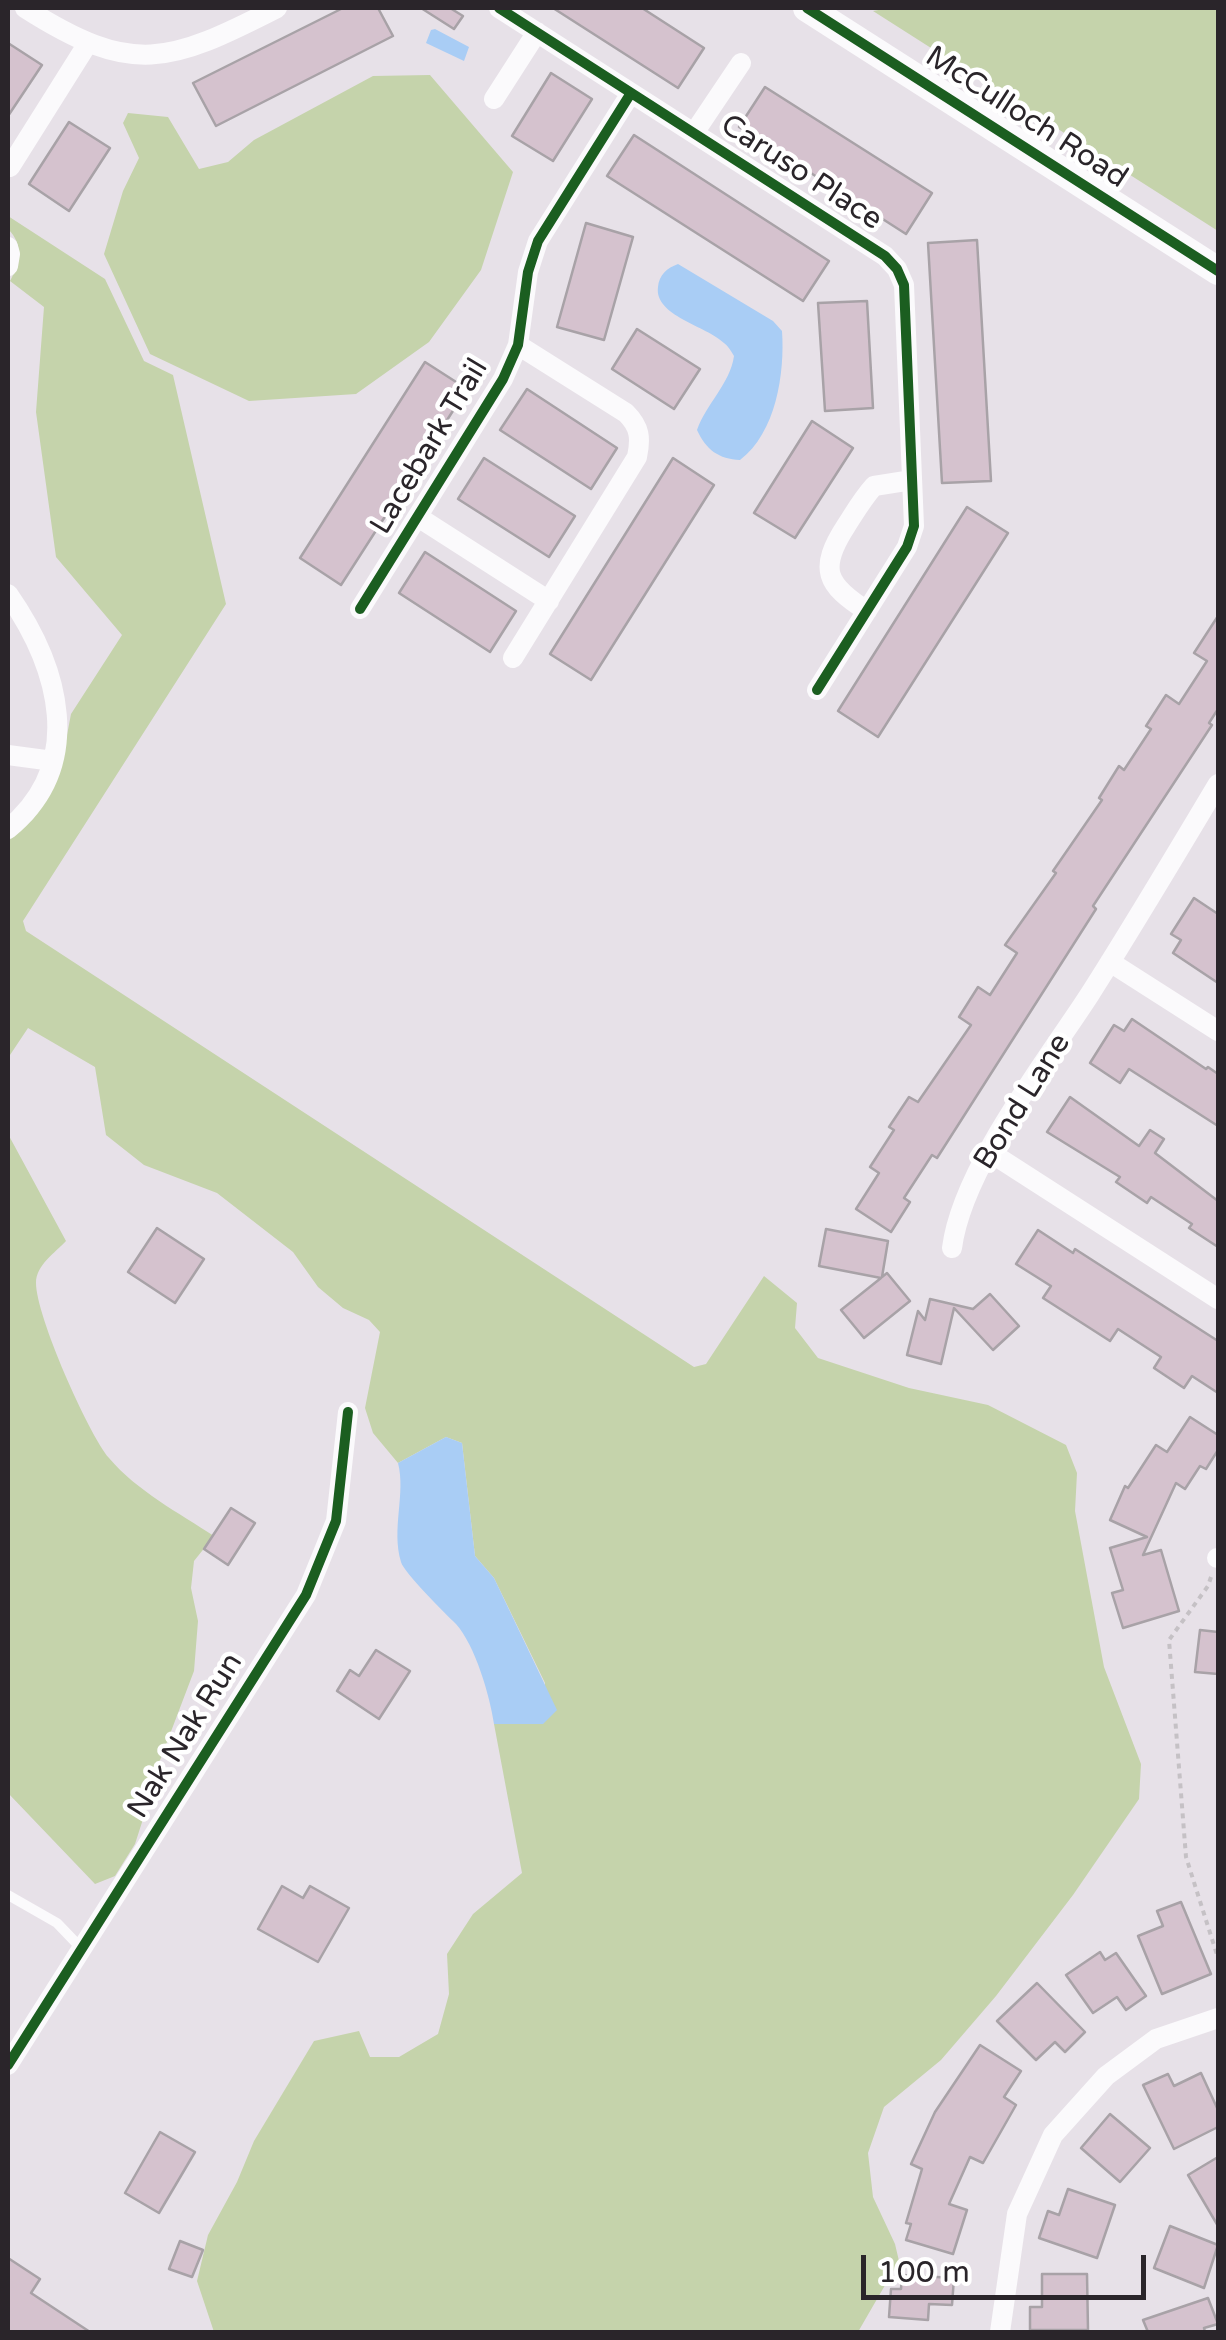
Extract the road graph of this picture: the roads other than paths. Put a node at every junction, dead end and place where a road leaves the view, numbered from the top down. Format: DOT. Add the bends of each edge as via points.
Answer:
graph roads {
  1 [pos="25,8"];
  2 [pos="277,8"];
  3 [pos="498,8"];
  4 [pos="807,8"];
  5 [pos="536,32"];
  6 [pos="88,43"];
  7 [pos="741,63"];
  8 [pos="632,93"];
  9 [pos="494,98"];
  10 [pos="694,134"];
  11 [pos="10,167"];
  12 [pos="8,248"];
  13 [pos="8,266"];
  14 [pos="1218,271"];
  15 [pos="518,345"];
  16 [pos="912,480"];
  17 [pos="418,516"];
  18 [pos="8,594"];
  19 [pos="548,600"];
  20 [pos="360,609"];
  21 [pos="867,611"];
  22 [pos="513,658"];
  23 [pos="817,690"];
  24 [pos="8,756"];
  25 [pos="52,762"];
  26 [pos="1218,784"];
  27 [pos="8,829"];
  28 [pos="1110,962"];
  29 [pos="1218,1031"];
  30 [pos="988,1152"];
  31 [pos="952,1248"];
  32 [pos="1218,1299"];
  33 [pos="348,1412"];
  34 [pos="8,1894"];
  35 [pos="82,1948"];
  36 [pos="1218,2018"];
  37 [pos="8,2064"];
  38 [pos="1000,2332"];
  1 -- 6 [label="street"];
  2 -- 6 [label="street" via="213,40 158,56"];
  3 -- 5 [label="street, Caruso Place"];
  4 -- 14 [label="main road, McCulloch Road"];
  5 -- 8 [label="street, Caruso Place"];
  5 -- 9 [label="street"];
  6 -- 11 [label="street"];
  7 -- 10 [label="street"];
  8 -- 10 [label="street, Caruso Place"];
  8 -- 15 [label="street, Lacebark Trail" via="538,241"];
  10 -- 16 [label="street, Caruso Place" via="898,269"];
  12 -- 13 [label="street"];
  15 -- 17 [label="street, Lacebark Trail"];
  15 -- 19 [label="street" via="626,412 640,441 637,457"];
  16 -- 21 [label="street, Caruso Place" via="914,526 907,547"];
  16 -- 21 [label="street" via="874,486 831,548 831,580"];
  17 -- 19 [label="street"];
  17 -- 20 [label="street, Lacebark Trail"];
  18 -- 25 [label="street" via="47,664 58,715"];
  19 -- 22 [label="street"];
  21 -- 23 [label="street, Caruso Place"];
  24 -- 25 [label="street"];
  25 -- 27 [label="street" via="41,790"];
  26 -- 28 [label="street, Bond Lane"];
  28 -- 29 [label="street"];
  28 -- 30 [label="street, Bond Lane"];
  30 -- 31 [label="street, Bond Lane" via="956,1220"];
  30 -- 32 [label="street"];
  33 -- 35 [label="street, Nak Nak Run" via="336,1521 306,1595"];
  34 -- 35 [label="lane"];
  35 -- 37 [label="street, Nak Nak Run"];
  36 -- 38 [label="street" via="1156,2039 1106,2076 1053,2135 1017,2214"];
}
